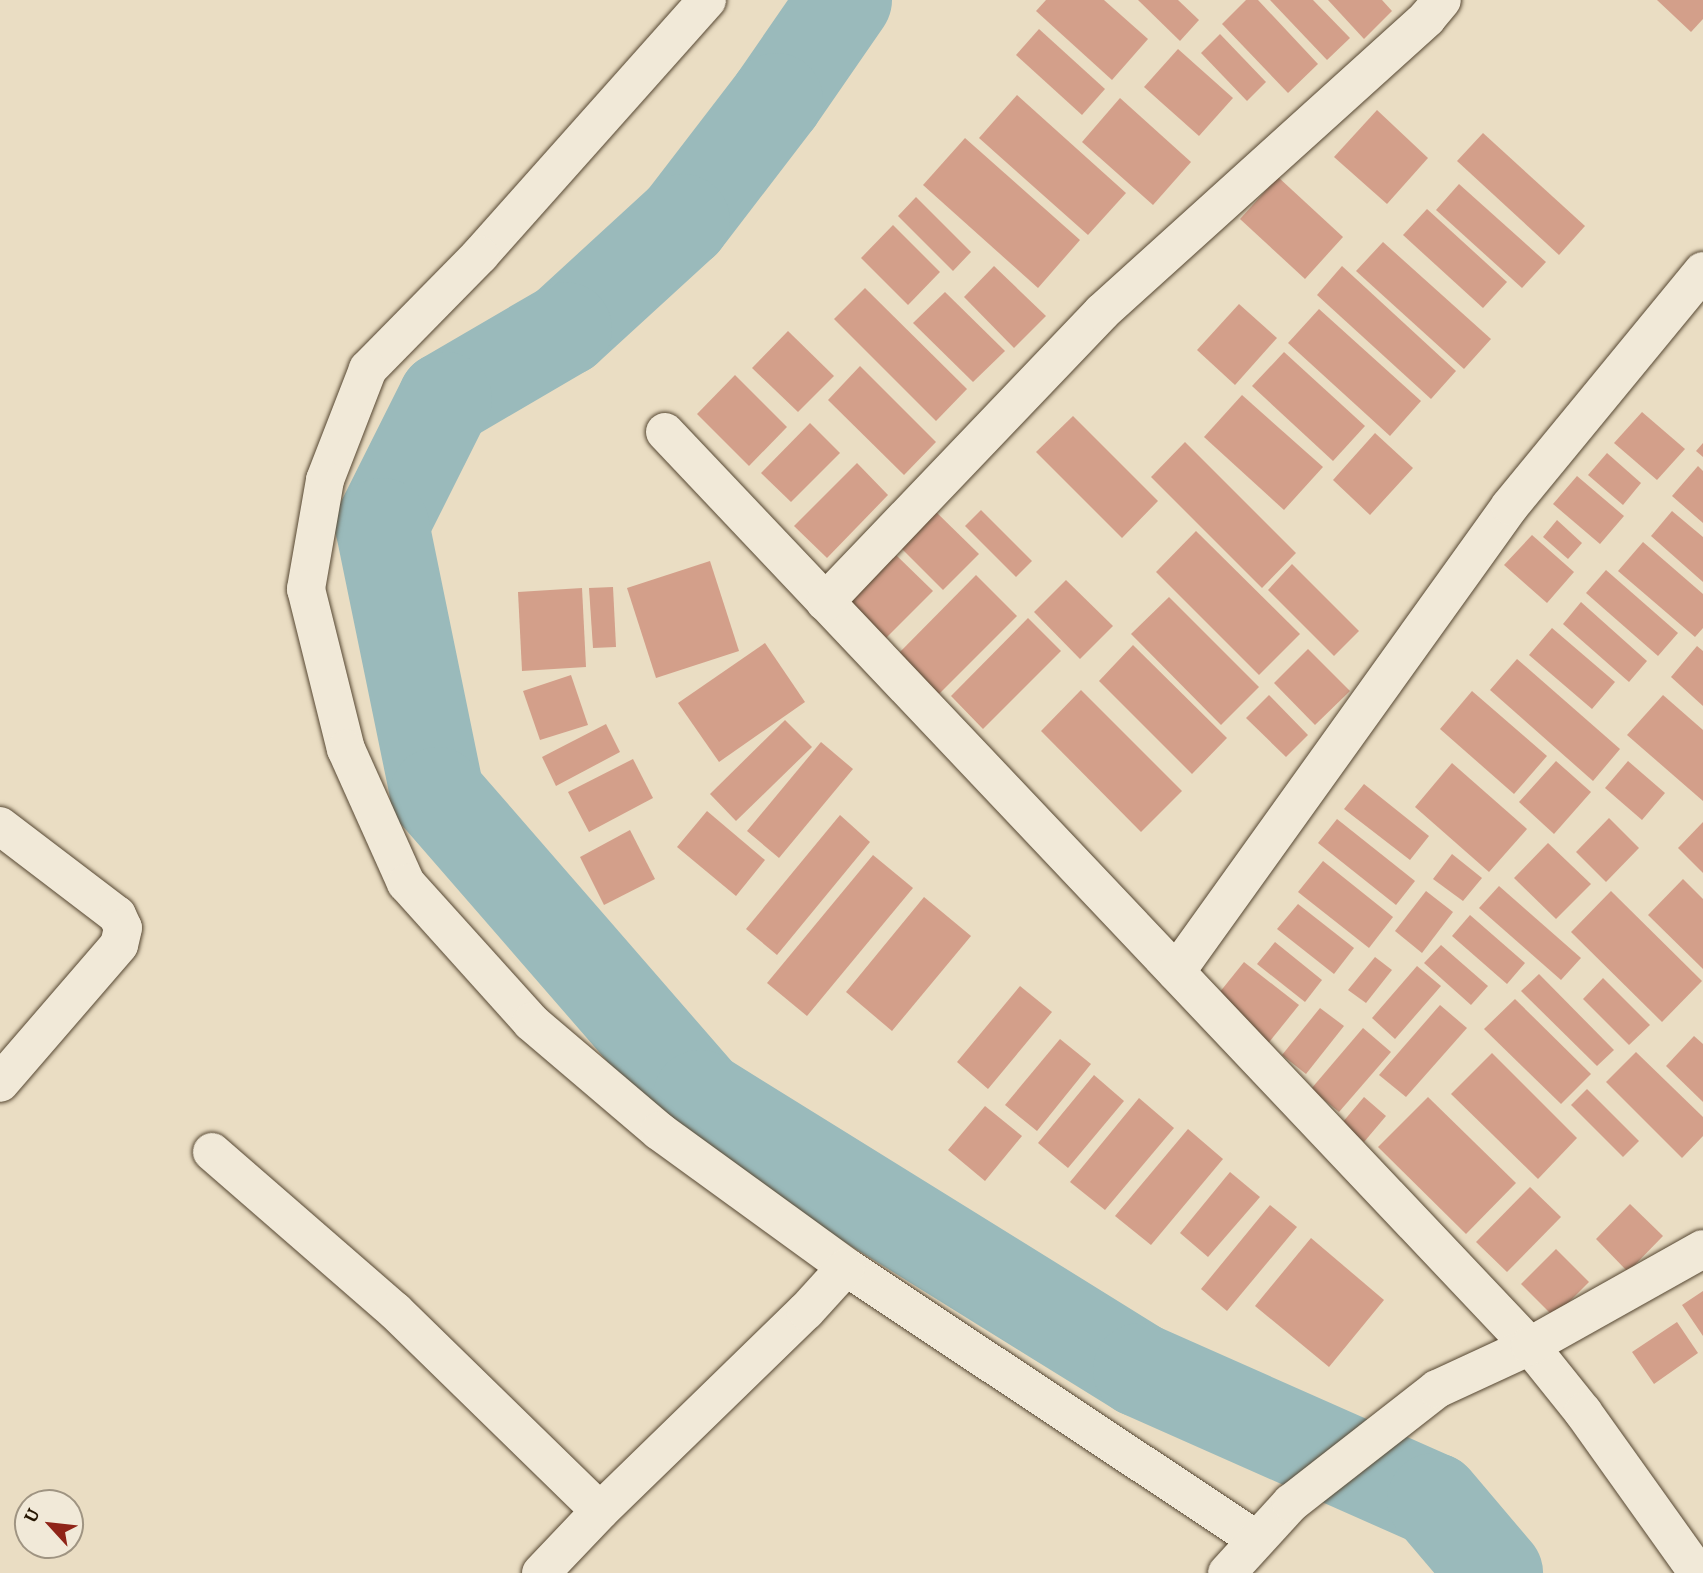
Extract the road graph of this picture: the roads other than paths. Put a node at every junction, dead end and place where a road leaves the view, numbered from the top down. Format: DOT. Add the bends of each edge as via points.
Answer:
graph roads {
  1 [pos="707,0"];
  2 [pos="1442,0"];
  3 [pos="1703,271"];
  4 [pos="665,432"];
  5 [pos="825,602"];
  6 [pos="0,826"];
  7 [pos="1176,972"];
  8 [pos="0,1083"];
  9 [pos="212,1152"];
  10 [pos="1703,1249"];
  11 [pos="846,1267"];
  12 [pos="1530,1346"];
  13 [pos="600,1511"];
  14 [pos="1256,1539"];
  15 [pos="541,1573"];
  16 [pos="1227,1573"];
  17 [pos="1698,1573"];
  1 -- 11 [label="street" via="480,255 368,369 325,480 306,589 346,748 406,883 531,1022 659,1131"];
  2 -- 5 [label="street" via="1389,54 1102,312"];
  3 -- 7 [label="street" via="1510,506"];
  4 -- 5 [label="street"];
  5 -- 7 [label="street"];
  6 -- 8 [label="street" via="117,915 123,928 119,945"];
  7 -- 12 [label="street"];
  9 -- 13 [label="street" via="395,1311"];
  10 -- 12 [label="street"];
  11 -- 13 [label="street"];
  11 -- 14 [label="street"];
  12 -- 14 [label="street" via="1437,1389 1290,1503"];
  12 -- 17 [label="street"];
  13 -- 15 [label="street"];
  14 -- 16 [label="street"];
}
